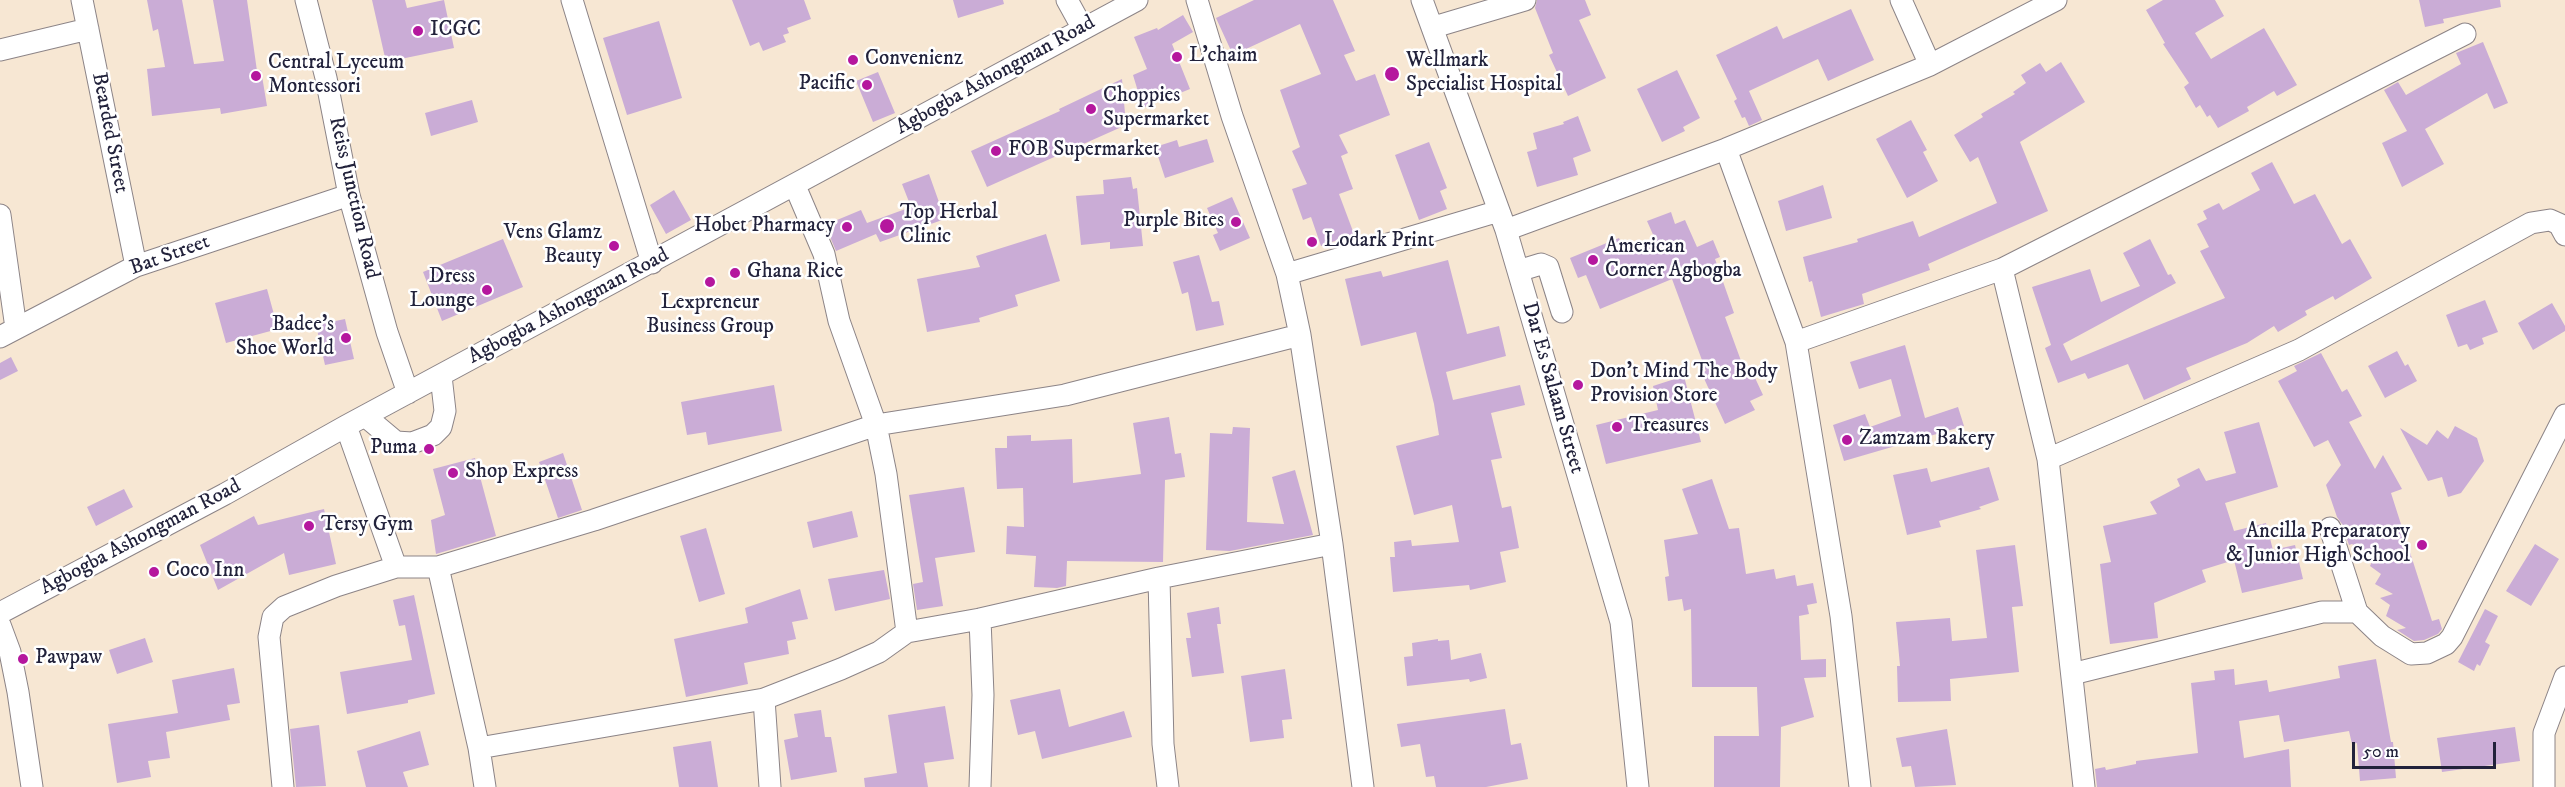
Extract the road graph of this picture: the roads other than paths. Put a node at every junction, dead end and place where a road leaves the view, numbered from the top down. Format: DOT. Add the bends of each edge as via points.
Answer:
graph roads {
  1 [pos="82,0"];
  2 [pos="306,0"];
  3 [pos="572,0"];
  4 [pos="1067,0"];
  5 [pos="1137,0"];
  6 [pos="1197,0"];
  7 [pos="1422,0"];
  8 [pos="1525,0"];
  9 [pos="1901,0"];
  10 [pos="2055,0"];
  11 [pos="1434,27"];
  12 [pos="88,29"];
  13 [pos="1083,29"];
  14 [pos="2465,34"];
  15 [pos="0,50"];
  16 [pos="1930,65"];
  17 [pos="1726,149"];
  18 [pos="795,186"];
  19 [pos="349,195"];
  20 [pos="0,215"];
  21 [pos="1503,221"];
  22 [pos="2565,235"];
  23 [pos="652,263"];
  24 [pos="136,266"];
  25 [pos="2002,269"];
  26 [pos="1518,272"];
  27 [pos="1287,274"];
  28 [pos="1562,312"];
  29 [pos="8,332"];
  30 [pos="1300,336"];
  31 [pos="1796,342"];
  32 [pos="441,376"];
  33 [pos="408,393"];
  34 [pos="2565,415"];
  35 [pos="365,416"];
  36 [pos="876,425"];
  37 [pos="346,426"];
  38 [pos="2048,459"];
  39 [pos="2330,528"];
  40 [pos="1332,544"];
  41 [pos="396,567"];
  42 [pos="438,567"];
  43 [pos="1159,578"];
  44 [pos="2358,612"];
  45 [pos="0,613"];
  46 [pos="980,619"];
  47 [pos="0,625"];
  48 [pos="907,632"];
  49 [pos="2072,674"];
  50 [pos="2565,677"];
  51 [pos="764,699"];
  52 [pos="479,748"];
  53 [pos="32,787"];
  54 [pos="283,787"];
  55 [pos="484,787"];
  56 [pos="770,787"];
  57 [pos="980,787"];
  58 [pos="1167,787"];
  59 [pos="1363,787"];
  60 [pos="1638,787"];
  61 [pos="1860,787"];
  62 [pos="2084,787"];
  63 [pos="2544,787"];
  1 -- 12 [label="street, Bearded Street"];
  2 -- 19 [label="street, Reiss Junction Road"];
  3 -- 23 [label="street"];
  4 -- 13 [label="street"];
  5 -- 13 [label="street, Agbogba Ashongman Road"];
  6 -- 27 [label="street"];
  7 -- 11 [label="street, Dar Es Salaam Street"];
  8 -- 11 [label="street"];
  9 -- 16 [label="street"];
  10 -- 16 [label="street"];
  11 -- 21 [label="street, Dar Es Salaam Street"];
  12 -- 15 [label="street"];
  12 -- 24 [label="street, Bearded Street"];
  13 -- 18 [label="street, Agbogba Ashongman Road"];
  14 -- 25 [label="street"];
  16 -- 17 [label="street"];
  17 -- 21 [label="street"];
  17 -- 31 [label="street"];
  18 -- 23 [label="street, Agbogba Ashongman Road"];
  18 -- 36 [label="street" via="824,254 839,321"];
  19 -- 24 [label="street, Bat Street"];
  19 -- 33 [label="street, Reiss Junction Road"];
  20 -- 29 [label="street"];
  21 -- 26 [label="street, Dar Es Salaam Street"];
  21 -- 27 [label="street"];
  22 -- 38 [label="street" via="2559,224 2550,220 2531,223 2299,350"];
  23 -- 32 [label="street, Agbogba Ashongman Road"];
  24 -- 29 [label="street, Bat Street"];
  25 -- 31 [label="street"];
  25 -- 38 [label="street"];
  26 -- 28 [label="street" via="1545,264"];
  26 -- 60 [label="street, Dar Es Salaam Street" via="1621,622"];
  27 -- 30 [label="street"];
  30 -- 36 [label="street" via="1065,395"];
  30 -- 40 [label="street"];
  31 -- 61 [label="street" via="1841,616"];
  32 -- 33 [label="street, Agbogba Ashongman Road"];
  32 -- 35 [label="street" via="445,411 441,427 433,435 412,443 396,442"];
  33 -- 35 [label="street, Agbogba Ashongman Road"];
  34 -- 44 [label="street" via="2446,644 2427,653 2410,654 2382,636"];
  35 -- 37 [label="street, Agbogba Ashongman Road"];
  36 -- 42 [label="street" via="594,520"];
  36 -- 48 [label="street"];
  37 -- 41 [label="street"];
  37 -- 45 [label="street, Agbogba Ashongman Road"];
  38 -- 49 [label="street"];
  39 -- 44 [label="street"];
  40 -- 43 [label="street"];
  40 -- 59 [label="street"];
  41 -- 42 [label="street"];
  41 -- 54 [label="street" via="285,606 273,617 269,637"];
  42 -- 52 [label="street"];
  43 -- 46 [label="street"];
  43 -- 58 [label="street"];
  44 -- 49 [label="street" via="2322,612"];
  46 -- 48 [label="street"];
  46 -- 57 [label="street"];
  47 -- 53 [label="street" via="18,692"];
  48 -- 51 [label="street" via="879,652"];
  49 -- 62 [label="street"];
  50 -- 63 [label="street" via="2544,733"];
  51 -- 52 [label="street"];
  51 -- 56 [label="street"];
  52 -- 55 [label="street"];
}
